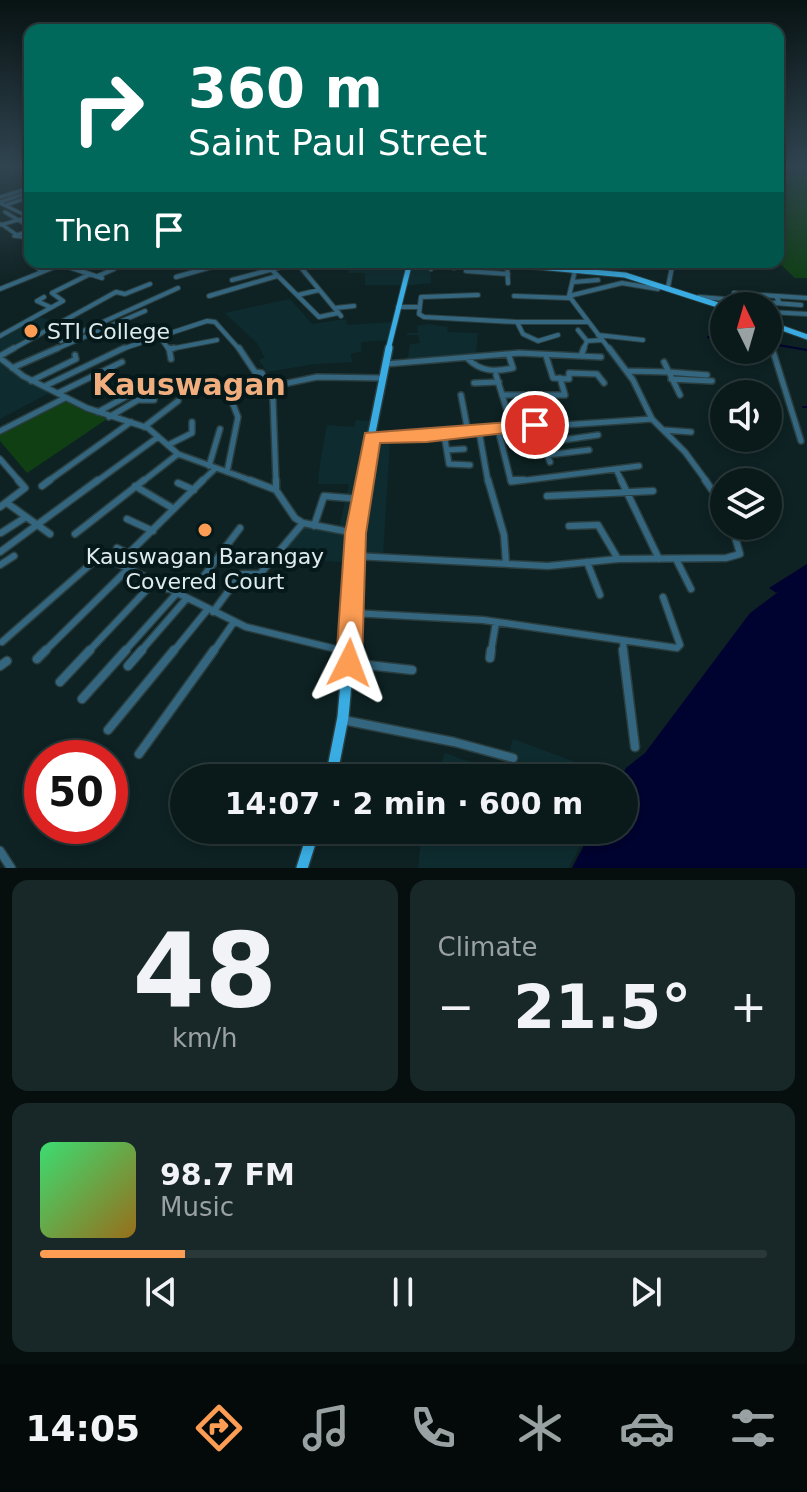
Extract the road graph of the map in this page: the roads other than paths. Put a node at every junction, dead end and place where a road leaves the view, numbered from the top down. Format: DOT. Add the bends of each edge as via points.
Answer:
graph roads {
  1 [pos="5,212"];
  2 [pos="24,218"];
  3 [pos="18,220"];
  4 [pos="0,224"];
  5 [pos="24,224"];
  6 [pos="24,232"];
  7 [pos="17,235"];
  8 [pos="24,238"];
  9 [pos="37,268"];
  10 [pos="52,268"];
  11 [pos="76,268"];
  12 [pos="198,268"];
  13 [pos="208,268"];
  14 [pos="283,268"];
  15 [pos="304,268"];
  16 [pos="408,268"];
  17 [pos="507,268"];
  18 [pos="554,268"];
  19 [pos="597,268"];
  20 [pos="672,268"];
  21 [pos="114,269"];
  22 [pos="201,270"];
  23 [pos="577,270"];
  24 [pos="273,271"];
  25 [pos="466,271"];
  26 [pos="593,271"];
  27 [pos="42,272"];
  28 [pos="90,274"];
  29 [pos="508,274"];
  30 [pos="278,276"];
  31 [pos="176,277"];
  32 [pos="232,280"];
  33 [pos="598,280"];
  34 [pos="573,282"];
  35 [pos="508,283"];
  36 [pos="150,284"];
  37 [pos="668,287"];
  38 [pos="178,288"];
  39 [pos="0,289"];
  40 [pos="658,289"];
  41 [pos="319,290"];
  42 [pos="298,295"];
  43 [pos="478,295"];
  44 [pos="209,296"];
  45 [pos="514,296"];
  46 [pos="44,297"];
  47 [pos="570,297"];
  48 [pos="696,297"];
  49 [pos="710,298"];
  50 [pos="807,298"];
  51 [pos="782,299"];
  52 [pos="782,300"];
  53 [pos="710,302"];
  54 [pos="801,305"];
  55 [pos="354,306"];
  56 [pos="398,307"];
  57 [pos="419,307"];
  58 [pos="51,308"];
  59 [pos="334,308"];
  60 [pos="145,311"];
  61 [pos="782,312"];
  62 [pos="807,313"];
  63 [pos="517,322"];
  64 [pos="588,322"];
  65 [pos="782,328"];
  66 [pos="578,330"];
  67 [pos="558,335"];
  68 [pos="598,335"];
  69 [pos="0,336"];
  70 [pos="160,337"];
  71 [pos="807,337"];
  72 [pos="217,340"];
  73 [pos="602,340"];
  74 [pos="643,340"];
  75 [pos="587,341"];
  76 [pos="68,344"];
  77 [pos="170,349"];
  78 [pos="75,355"];
  79 [pos="509,355"];
  80 [pos="546,356"];
  81 [pos="581,356"];
  82 [pos="0,357"];
  83 [pos="601,357"];
  84 [pos="171,359"];
  85 [pos="468,359"];
  86 [pos="122,362"];
  87 [pos="664,362"];
  88 [pos="386,364"];
  89 [pos="777,364"];
  90 [pos="12,368"];
  91 [pos="626,371"];
  92 [pos="669,374"];
  93 [pos="707,375"];
  94 [pos="383,378"];
  95 [pos="560,378"];
  96 [pos="31,381"];
  97 [pos="710,381"];
  98 [pos="474,383"];
  99 [pos="604,383"];
  100 [pos="45,386"];
  101 [pos="269,387"];
  102 [pos="142,388"];
  103 [pos="57,394"];
  104 [pos="229,394"];
  105 [pos="461,395"];
  106 [pos="502,395"];
  107 [pos="680,395"];
  108 [pos="66,398"];
  109 [pos="154,400"];
  110 [pos="178,401"];
  111 [pos="97,413"];
  112 [pos="109,417"];
  113 [pos="652,419"];
  114 [pos="131,422"];
  115 [pos="192,422"];
  116 [pos="535,425"];
  117 [pos="144,427"];
  118 [pos="512,427"];
  119 [pos="220,429"];
  120 [pos="498,429"];
  121 [pos="662,430"];
  122 [pos="0,431"];
  123 [pos="479,431"];
  124 [pos="468,432"];
  125 [pos="691,432"];
  126 [pos="444,434"];
  127 [pos="598,435"];
  128 [pos="158,437"];
  129 [pos="372,438"];
  130 [pos="801,441"];
  131 [pos="542,443"];
  132 [pos="168,445"];
  133 [pos="464,449"];
  134 [pos="447,450"];
  135 [pos="589,450"];
  136 [pos="178,454"];
  137 [pos="547,455"];
  138 [pos="0,459"];
  139 [pos="550,462"];
  140 [pos="470,465"];
  141 [pos="3,466"];
  142 [pos="639,466"];
  143 [pos="213,467"];
  144 [pos="616,469"];
  145 [pos="227,472"];
  146 [pos="178,483"];
  147 [pos="42,486"];
  148 [pos="135,486"];
  149 [pos="710,487"];
  150 [pos="194,490"];
  151 [pos="276,490"];
  152 [pos="627,491"];
  153 [pos="653,491"];
  154 [pos="547,496"];
  155 [pos="360,499"];
  156 [pos="7,503"];
  157 [pos="0,507"];
  158 [pos="174,509"];
  159 [pos="26,517"];
  160 [pos="127,519"];
  161 [pos="303,523"];
  162 [pos="38,525"];
  163 [pos="314,526"];
  164 [pos="569,526"];
  165 [pos="240,528"];
  166 [pos="153,531"];
  167 [pos="1,533"];
  168 [pos="356,533"];
  169 [pos="50,534"];
  170 [pos="75,534"];
  171 [pos="737,540"];
  172 [pos="117,548"];
  173 [pos="0,552"];
  174 [pos="129,554"];
  175 [pos="14,556"];
  176 [pos="355,556"];
  177 [pos="618,559"];
  178 [pos="659,559"];
  179 [pos="676,559"];
  180 [pos="587,562"];
  181 [pos="506,563"];
  182 [pos="118,564"];
  183 [pos="0,565"];
  184 [pos="128,569"];
  185 [pos="154,582"];
  186 [pos="691,589"];
  187 [pos="172,591"];
  188 [pos="600,595"];
  189 [pos="663,597"];
  190 [pos="187,598"];
  191 [pos="211,610"];
  192 [pos="352,613"];
  193 [pos="234,621"];
  194 [pos="496,622"];
  195 [pos="623,641"];
  196 [pos="2,642"];
  197 [pos="350,652"];
  198 [pos="490,658"];
  199 [pos="37,659"];
  200 [pos="349,663"];
  201 [pos="128,666"];
  202 [pos="412,670"];
  203 [pos="60,682"];
  204 [pos="82,699"];
  205 [pos="343,720"];
  206 [pos="108,730"];
  207 [pos="635,747"];
  208 [pos="139,754"];
  209 [pos="513,758"];
  210 [pos="334,764"];
  211 [pos="310,844"];
  212 [pos="0,851"];
  213 [pos="11,868"];
  214 [pos="302,868"];
  1 -- 3 [label="street"];
  2 -- 3 [label="street"];
  3 -- 4 [label="street"];
  3 -- 5 [label="street"];
  4 -- 7 [label="street"];
  6 -- 7 [label="street"];
  7 -- 8 [label="street"];
  9 -- 27 [label="street"];
  10 -- 27 [label="street"];
  11 -- 28 [label="street"];
  12 -- 22 [label="street"];
  13 -- 22 [label="street"];
  14 -- 24 [label="street"];
  15 -- 41 [label="street"];
  16 -- 56 [label="main road"];
  17 -- 29 [label="street"];
  18 -- 23 [label="main road"];
  19 -- 26 [label="street"];
  20 -- 37 [label="street"];
  21 -- 28 [label="street" via="99,277"];
  22 -- 31 [label="street"];
  23 -- 26 [label="main road"];
  23 -- 34 [label="street"];
  24 -- 30 [label="street"];
  24 -- 32 [label="street"];
  25 -- 29 [label="street"];
  26 -- 37 [label="main road"];
  27 -- 39 [label="street"];
  28 -- 58 [label="street" via="52,293 63,301"];
  29 -- 35 [label="street"];
  30 -- 42 [label="street"];
  30 -- 44 [label="street"];
  33 -- 34 [label="street"];
  34 -- 47 [label="street"];
  36 -- 82 [label="street" via="125,294 116,292"];
  37 -- 48 [label="main road"];
  38 -- 76 [label="street" via="61,341"];
  40 -- 47 [label="street" via="622,283"];
  41 -- 42 [label="street"];
  41 -- 59 [label="street"];
  42 -- 59 [label="street" via="320,317 339,315"];
  43 -- 57 [label="street" via="423,297"];
  45 -- 47 [label="street"];
  46 -- 58 [label="street" via="37,301"];
  47 -- 64 [label="street"];
  48 -- 49 [label="street"];
  48 -- 53 [label="main road"];
  50 -- 51 [label="street"];
  52 -- 54 [label="street"];
  55 -- 59 [label="street"];
  56 -- 57 [label="street"];
  56 -- 88 [label="main road"];
  57 -- 63 [label="street" via="422,317"];
  58 -- 69 [label="street"];
  60 -- 76 [label="street"];
  61 -- 62 [label="street"];
  63 -- 64 [label="street"];
  63 -- 67 [label="street" via="532,339"];
  64 -- 68 [label="street"];
  65 -- 71 [label="main road"];
  66 -- 75 [label="street"];
  68 -- 73 [label="street"];
  68 -- 74 [label="street"];
  70 -- 77 [label="street"];
  70 -- 100 [label="street" via="119,350"];
  70 -- 101 [label="street" via="215,322"];
  72 -- 77 [label="street"];
  73 -- 75 [label="street"];
  73 -- 91 [label="street"];
  75 -- 81 [label="street"];
  76 -- 90 [label="street"];
  77 -- 84 [label="street"];
  78 -- 96 [label="street"];
  79 -- 80 [label="street"];
  79 -- 85 [label="street"];
  79 -- 85 [label="street" via="513,368 500,370 482,369"];
  80 -- 81 [label="street"];
  80 -- 95 [label="street" via="552,377"];
  81 -- 83 [label="street"];
  82 -- 90 [label="street"];
  85 -- 88 [label="street"];
  86 -- 103 [label="street"];
  87 -- 92 [label="street"];
  88 -- 94 [label="main road"];
  89 -- 130 [label="street"];
  90 -- 96 [label="street"];
  91 -- 92 [label="street"];
  91 -- 113 [label="street"];
  92 -- 93 [label="street"];
  92 -- 97 [label="street"];
  92 -- 107 [label="street"];
  94 -- 101 [label="street" via="317,377"];
  94 -- 129 [label="main road"];
  95 -- 99 [label="street" via="569,379 569,373 597,374"];
  95 -- 106 [label="street" via="565,395"];
  96 -- 100 [label="street"];
  98 -- 106 [label="street" via="498,379"];
  100 -- 103 [label="street"];
  101 -- 151 [label="street"];
  102 -- 111 [label="street"];
  103 -- 108 [label="street"];
  104 -- 145 [label="street" via="238,417"];
  105 -- 124 [label="street"];
  106 -- 118 [label="street"];
  108 -- 111 [label="street"];
  108 -- 122 [label="street"];
  109 -- 112 [label="street" via="140,399"];
  110 -- 117 [label="street"];
  111 -- 112 [label="street"];
  112 -- 114 [label="street"];
  113 -- 116 [label="street"];
  113 -- 121 [label="street"];
  114 -- 117 [label="street"];
  114 -- 147 [label="street"];
  115 -- 132 [label="street" via="192,433"];
  116 -- 118 [label="street"];
  116 -- 131 [label="street"];
  117 -- 128 [label="street"];
  118 -- 120 [label="street"];
  119 -- 143 [label="street"];
  120 -- 123 [label="street"];
  120 -- 144 [label="street" via="511,482"];
  121 -- 125 [label="street"];
  121 -- 149 [label="street"];
  123 -- 124 [label="street"];
  123 -- 181 [label="street"];
  124 -- 126 [label="street"];
  126 -- 129 [label="street"];
  126 -- 134 [label="street"];
  127 -- 131 [label="street"];
  128 -- 132 [label="street"];
  128 -- 162 [label="street"];
  129 -- 155 [label="main road"];
  131 -- 137 [label="street"];
  132 -- 136 [label="street"];
  133 -- 134 [label="street"];
  134 -- 140 [label="street" via="451,465"];
  135 -- 137 [label="street"];
  136 -- 143 [label="street"];
  136 -- 148 [label="street"];
  137 -- 139 [label="street"];
  138 -- 141 [label="street"];
  141 -- 156 [label="street" via="25,488"];
  142 -- 144 [label="street"];
  143 -- 145 [label="street"];
  143 -- 150 [label="street"];
  144 -- 152 [label="street"];
  145 -- 151 [label="street"];
  146 -- 150 [label="street"];
  148 -- 158 [label="street"];
  148 -- 170 [label="street"];
  150 -- 158 [label="street"];
  151 -- 161 [label="street"];
  152 -- 153 [label="street"];
  152 -- 154 [label="street"];
  152 -- 178 [label="street"];
  155 -- 163 [label="street" via="324,496"];
  155 -- 168 [label="main road"];
  156 -- 157 [label="street"];
  156 -- 159 [label="street"];
  158 -- 166 [label="street"];
  159 -- 162 [label="street"];
  159 -- 167 [label="street"];
  160 -- 166 [label="street"];
  161 -- 163 [label="street"];
  161 -- 191 [label="street" via="258,575 241,574"];
  162 -- 169 [label="street"];
  162 -- 173 [label="street"];
  163 -- 168 [label="street"];
  164 -- 177 [label="street" via="598,525"];
  165 -- 187 [label="street" via="200,581 177,582"];
  166 -- 174 [label="street"];
  168 -- 176 [label="main road"];
  171 -- 179 [label="street" via="737,556"];
  172 -- 174 [label="street"];
  174 -- 182 [label="street"];
  175 -- 183 [label="street"];
  176 -- 181 [label="street"];
  176 -- 192 [label="main road"];
  177 -- 178 [label="street"];
  177 -- 180 [label="street"];
  178 -- 179 [label="street"];
  179 -- 186 [label="street"];
  180 -- 181 [label="street"];
  180 -- 188 [label="street"];
  182 -- 184 [label="street"];
  182 -- 196 [label="street" via="101,555"];
  184 -- 185 [label="street"];
  184 -- 199 [label="street"];
  185 -- 187 [label="street"];
  185 -- 203 [label="street"];
  187 -- 190 [label="street"];
  187 -- 204 [label="street"];
  189 -- 195 [label="street" via="679,647"];
  190 -- 191 [label="street"];
  190 -- 201 [label="street"];
  191 -- 193 [label="street"];
  191 -- 206 [label="street"];
  192 -- 194 [label="street"];
  192 -- 197 [label="main road"];
  193 -- 197 [label="street"];
  193 -- 208 [label="street"];
  194 -- 195 [label="street"];
  194 -- 198 [label="street"];
  195 -- 207 [label="street"];
  197 -- 200 [label="main road"];
  200 -- 202 [label="street"];
  200 -- 205 [label="main road"];
  205 -- 209 [label="street"];
  205 -- 210 [label="main road"];
  211 -- 214 [label="main road"];
  212 -- 213 [label="street"];
}
